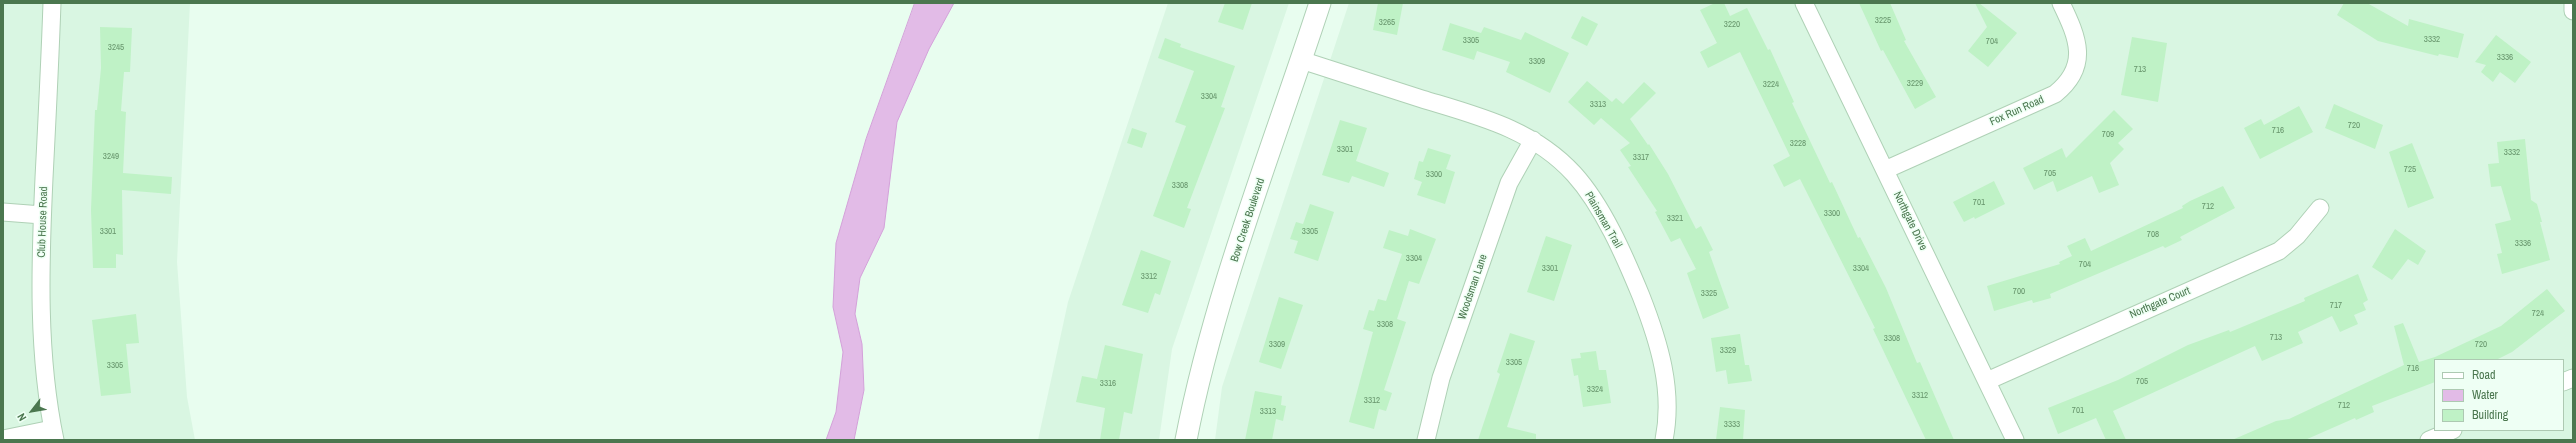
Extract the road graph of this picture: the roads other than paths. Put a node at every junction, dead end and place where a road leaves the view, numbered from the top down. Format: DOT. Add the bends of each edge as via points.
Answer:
graph roads {
  1 [pos="52,3"];
  2 [pos="1320,3"];
  3 [pos="1804,3"];
  4 [pos="2061,3"];
  5 [pos="2573,3"];
  6 [pos="2573,11"];
  7 [pos="1301,60"];
  8 [pos="1533,140"];
  9 [pos="1885,170"];
  10 [pos="2320,208"];
  11 [pos="3,212"];
  12 [pos="42,215"];
  13 [pos="1987,381"];
  14 [pos="2450,431"];
  15 [pos="54,435"];
  16 [pos="3,439"];
  17 [pos="1186,440"];
  18 [pos="1426,440"];
  19 [pos="1664,440"];
  20 [pos="2015,440"];
  21 [pos="2429,440"];
  1 -- 12 [label="street, Club House Road"];
  2 -- 7 [label="street, Bow Creek Boulevard"];
  3 -- 9 [label="street, Northgate Drive"];
  4 -- 9 [label="street, Fox Run Road" via="2078,43 2078,58 2073,74 2064,86 2055,94"];
  5 -- 6 [label="street"];
  7 -- 8 [label="street, Plainsman Trail" via="1505,125"];
  7 -- 17 [label="street, Bow Creek Boulevard" via="1251,206 1198,380"];
  8 -- 18 [label="street, Woodsman Lane" via="1509,184 1441,378"];
  8 -- 19 [label="street, Plainsman Trail" via="1569,169 1589,193 1631,271 1658,339 1664,366 1667,399"];
  9 -- 13 [label="street, Northgate Drive"];
  10 -- 13 [label="street, Northgate Court" via="2297,236 2279,251"];
  11 -- 12 [label="street"];
  12 -- 15 [label="street, Club House Road" via="41,319"];
  13 -- 20 [label="street, Northgate Drive"];
  14 -- 21 [label="street"];
  15 -- 16 [label="street"];
}
